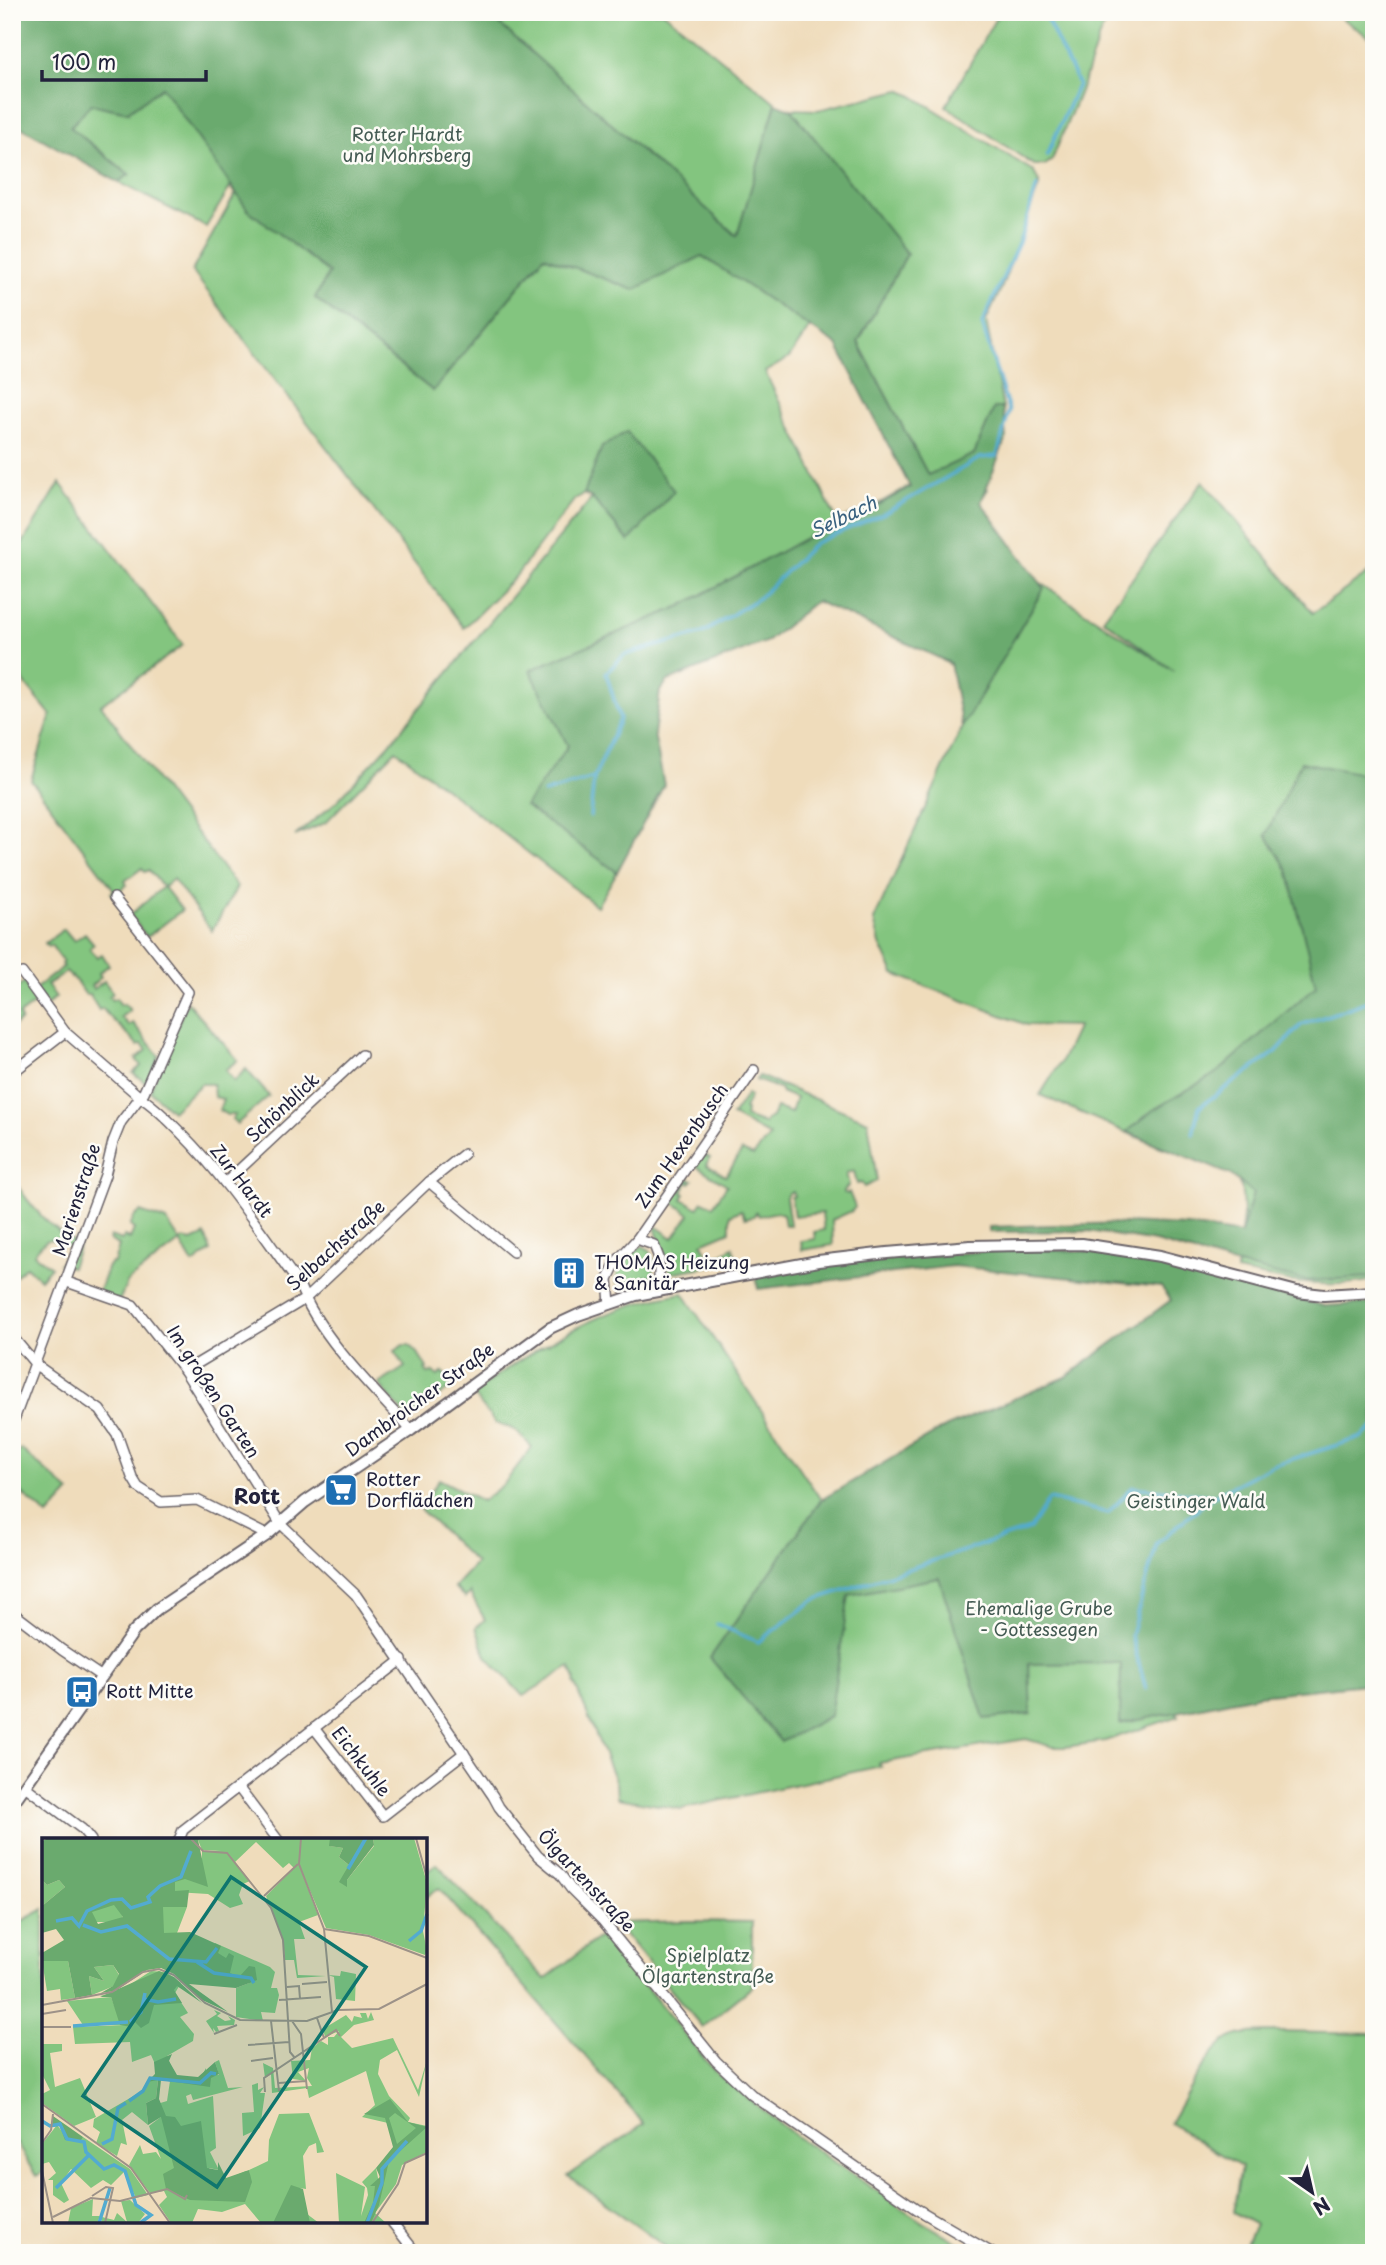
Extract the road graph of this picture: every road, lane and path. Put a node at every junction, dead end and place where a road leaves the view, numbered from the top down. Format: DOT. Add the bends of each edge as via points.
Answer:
graph roads {
  1 [pos="114,898"];
  2 [pos="22,973"];
  3 [pos="65,1032"];
  4 [pos="362,1055"];
  5 [pos="754,1070"];
  6 [pos="12,1073"];
  7 [pos="140,1097"];
  8 [pos="464,1154"];
  9 [pos="429,1182"];
  10 [pos="225,1183"];
  11 [pos="637,1239"];
  12 [pos="513,1252"];
  13 [pos="66,1282"];
  14 [pos="659,1290"];
  15 [pos="1374,1292"];
  16 [pos="304,1299"];
  17 [pos="610,1304"];
  18 [pos="12,1336"];
  19 [pos="36,1365"];
  20 [pos="185,1371"];
  21 [pos="12,1425"];
  22 [pos="411,1430"];
  23 [pos="280,1523"];
  24 [pos="267,1535"];
  25 [pos="12,1612"];
  26 [pos="402,1660"];
  27 [pos="102,1677"];
  28 [pos="314,1728"];
  29 [pos="464,1754"];
  30 [pos="26,1787"];
  31 [pos="238,1787"];
  32 [pos="12,1804"];
  33 [pos="89,1838"];
  34 [pos="180,1838"];
  35 [pos="276,1838"];
  36 [pos="393,2223"];
  37 [pos="416,2253"];
  38 [pos="992,2253"];
  1 -- 7 [label="street, Marienstraße" via="188,992"];
  2 -- 3 [label="street, Zur Hardt"];
  3 -- 6 [label="street"];
  3 -- 7 [label="street, Zur Hardt"];
  4 -- 10 [label="street, Schönblick"];
  5 -- 11 [label="street, Zum Hexenbusch"];
  7 -- 10 [label="street, Zur Hardt" via="154,1105"];
  7 -- 13 [label="street, Marienstraße" via="121,1122"];
  8 -- 9 [label="street, Selbachstraße"];
  9 -- 12 [label="street"];
  9 -- 16 [label="street, Selbachstraße"];
  10 -- 16 [label="street, Zur Hardt" via="299,1284"];
  11 -- 14 [label="street" via="654,1245 659,1258"];
  11 -- 17 [label="street, Zum Hexenbusch" via="616,1262 608,1279"];
  13 -- 19 [label="street, Marienstraße"];
  13 -- 20 [label="street, Im großen Garten" via="134,1305"];
  14 -- 15 [label="street, Dambroicher Straße" via="887,1253 1082,1244 1160,1256 1297,1292"];
  14 -- 17 [label="street, Dambroicher Straße"];
  16 -- 20 [label="street, Selbachstraße"];
  16 -- 22 [label="street, Zur Hardt" via="335,1343"];
  17 -- 22 [label="street, Dambroicher Straße" via="550,1328"];
  18 -- 19 [label="street"];
  19 -- 21 [label="street, Marienstraße"];
  19 -- 24 [label="street" via="100,1410 117,1434 138,1487 161,1502 197,1500"];
  20 -- 23 [label="street, Im großen Garten"];
  22 -- 23 [label="street, Dambroicher Straße"];
  23 -- 24 [label="street, Dambroicher Straße"];
  23 -- 26 [label="street, Ölgartenstraße" via="356,1595"];
  24 -- 27 [label="street, Dambroicher Straße" via="157,1609 134,1631"];
  25 -- 27 [label="street"];
  26 -- 28 [label="street, Eichkuhle"];
  26 -- 29 [label="street, Ölgartenstraße"];
  27 -- 30 [label="street, Dambroicher Straße"];
  28 -- 29 [label="street, Eichkuhle" via="383,1816"];
  28 -- 31 [label="street, Eichkuhle"];
  29 -- 38 [label="street, Ölgartenstraße" via="538,1856 616,1936 716,2061 752,2095 864,2174"];
  30 -- 32 [label="street, Dambroicher Straße"];
  30 -- 33 [label="street"];
  31 -- 34 [label="street, Eichkuhle" via="183,1830"];
  31 -- 35 [label="street"];
  36 -- 37 [label="street"];
}
